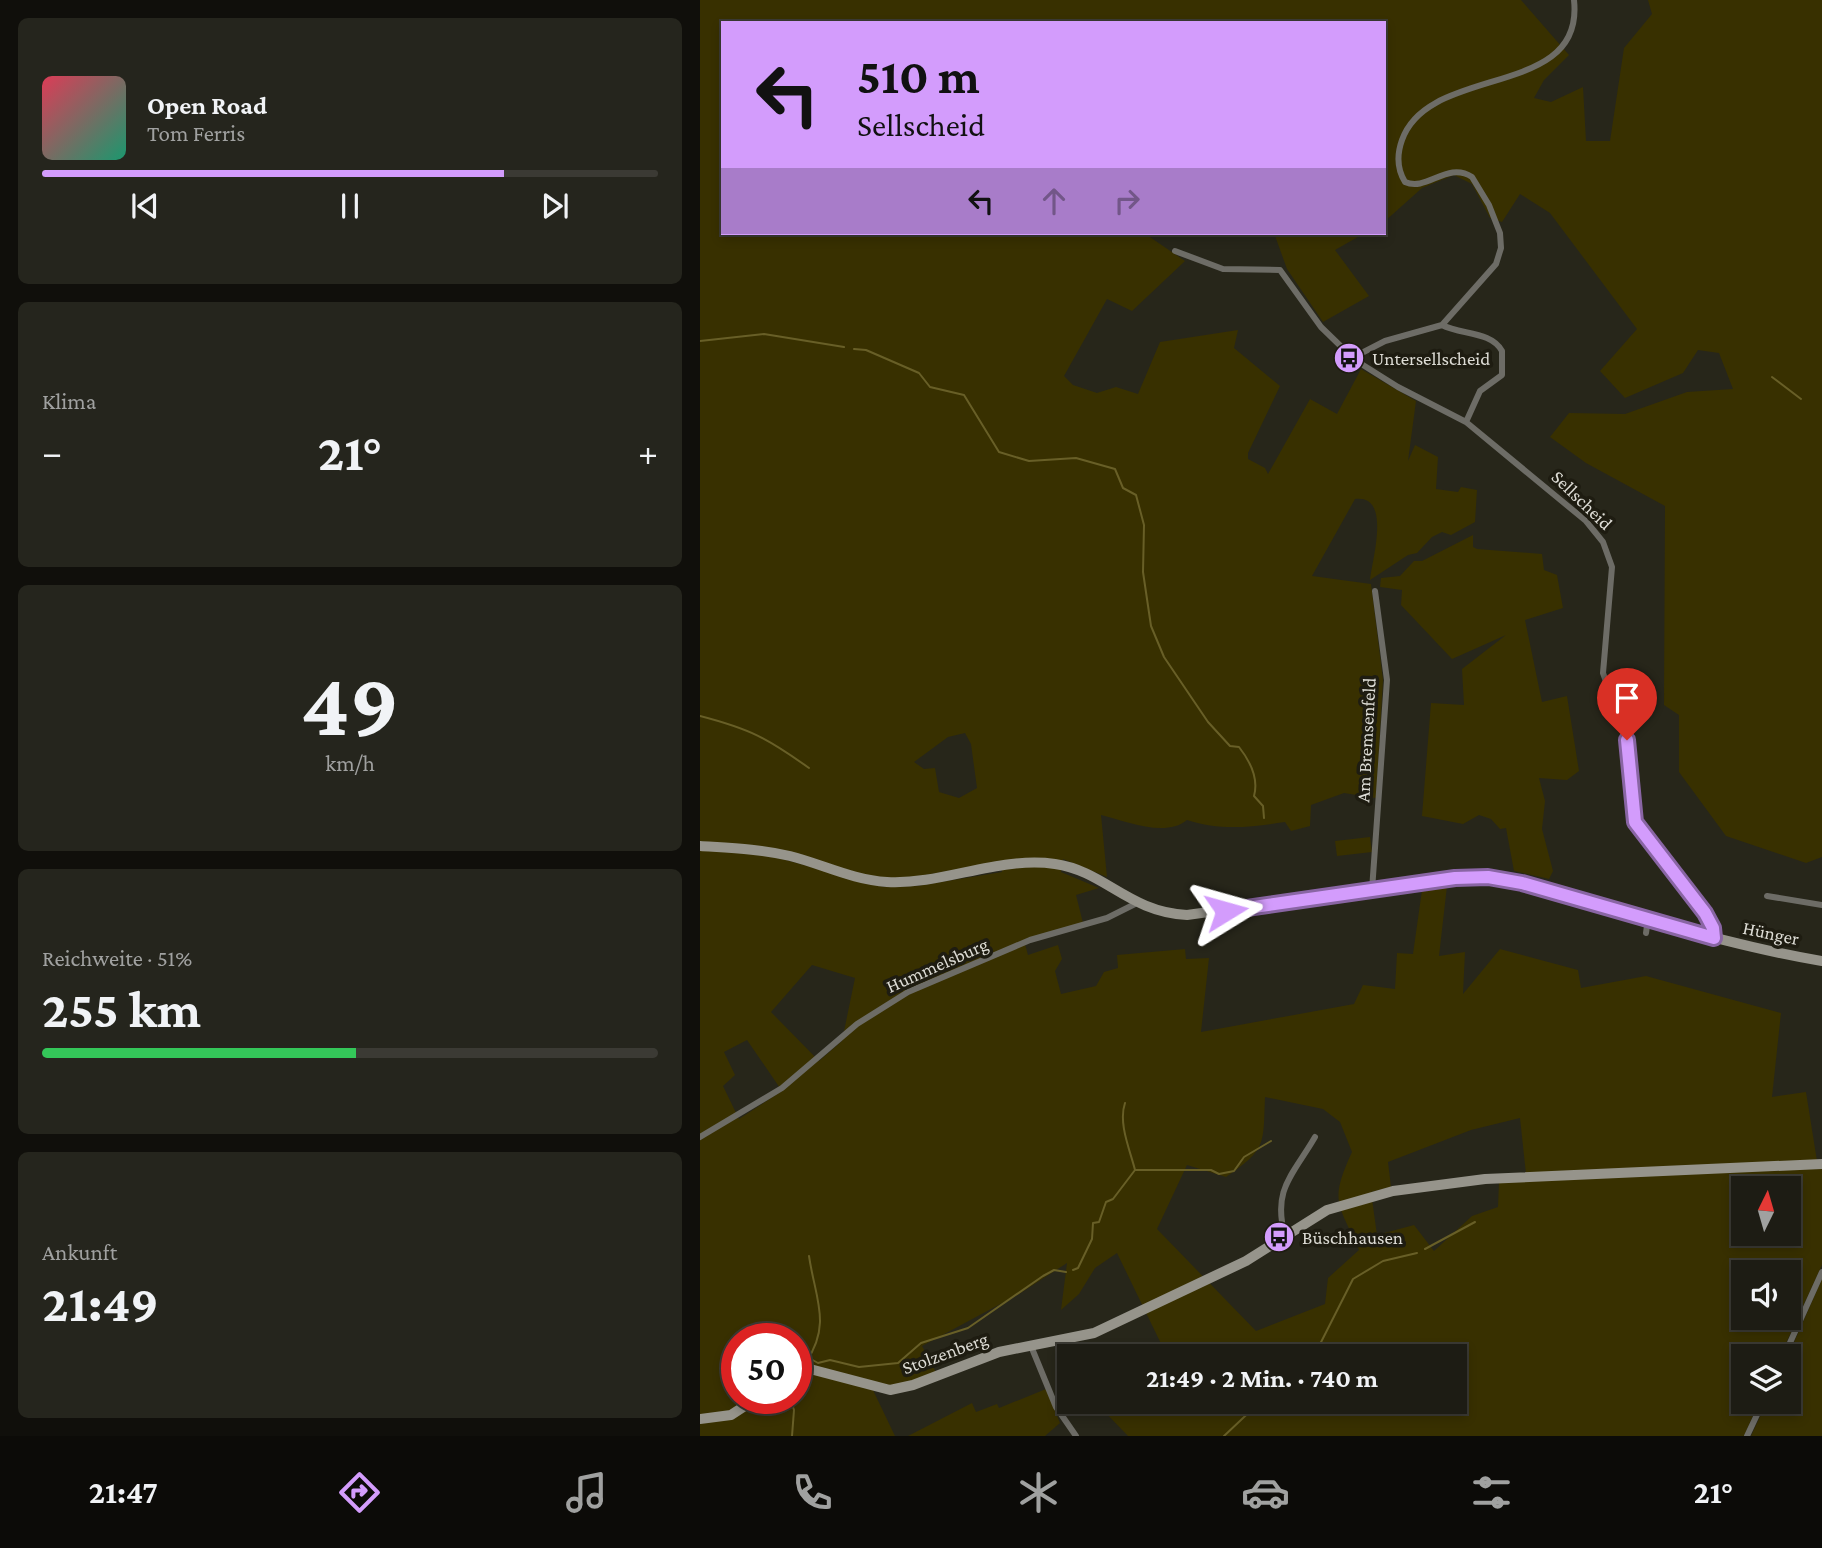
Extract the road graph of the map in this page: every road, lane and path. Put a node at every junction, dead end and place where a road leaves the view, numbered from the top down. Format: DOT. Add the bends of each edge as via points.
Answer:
graph roads {
  1 [pos="1574,0"];
  2 [pos="1175,251"];
  3 [pos="1442,325"];
  4 [pos="1352,358"];
  5 [pos="1466,422"];
  6 [pos="1375,591"];
  7 [pos="700,846"];
  8 [pos="1372,890"];
  9 [pos="1767,896"];
  10 [pos="1135,904"];
  11 [pos="1822,905"];
  12 [pos="1648,919"];
  13 [pos="1646,933"];
  14 [pos="1714,938"];
  15 [pos="1822,961"];
  16 [pos="700,1137"];
  17 [pos="1315,1137"];
  18 [pos="1822,1164"];
  19 [pos="1284,1237"];
  20 [pos="1822,1272"];
  21 [pos="1789,1344"];
  22 [pos="1031,1346"];
  23 [pos="812,1370"];
  24 [pos="733,1414"];
  25 [pos="1757,1414"];
  26 [pos="700,1419"];
  27 [pos="1076,1436"];
  28 [pos="1747,1436"];
  1 -- 3 [label="street" via="1576,20 1571,36 1542,63 1521,75 1447,97 1405,132 1399,155 1405,182 1415,184 1459,171 1478,183 1501,238 1499,258"];
  2 -- 4 [label="street, Sellscheid" via="1223,270 1280,270 1321,327"];
  3 -- 4 [label="street" via="1378,343"];
  3 -- 5 [label="street" via="1489,337 1502,351 1502,375 1477,395"];
  4 -- 5 [label="street, Sellscheid"];
  5 -- 14 [label="street, Sellscheid" via="1586,521 1606,547 1612,573 1603,673 1627,740 1635,822 1705,913"];
  6 -- 8 [label="street, Am Bremsenfeld" via="1387,680"];
  7 -- 10 [label="main road, Hünger" via="779,854 879,881 907,882 990,867 1046,863 1073,869"];
  8 -- 10 [label="main road, Hünger" via="1196,915 1164,913"];
  8 -- 12 [label="main road, Hünger" via="1455,878 1495,878"];
  9 -- 11 [label="street"];
  10 -- 16 [label="street, Hummelsburg" via="1107,918 1030,940 908,992 857,1024 782,1088"];
  12 -- 13 [label="street"];
  12 -- 14 [label="main road, Hünger"];
  14 -- 15 [label="main road, Hünger"];
  17 -- 19 [label="street" via="1282,1189"];
  18 -- 19 [label="main road" via="1485,1180 1393,1191 1318,1214"];
  19 -- 22 [label="main road, Stolzenberg" via="1229,1270 1094,1333"];
  20 -- 21 [label="street"];
  22 -- 23 [label="main road, Stolzenberg" via="986,1355 890,1390"];
  22 -- 27 [label="street" via="1056,1407"];
  24 -- 26 [label="main road"];
  25 -- 28 [label="street"];
}
